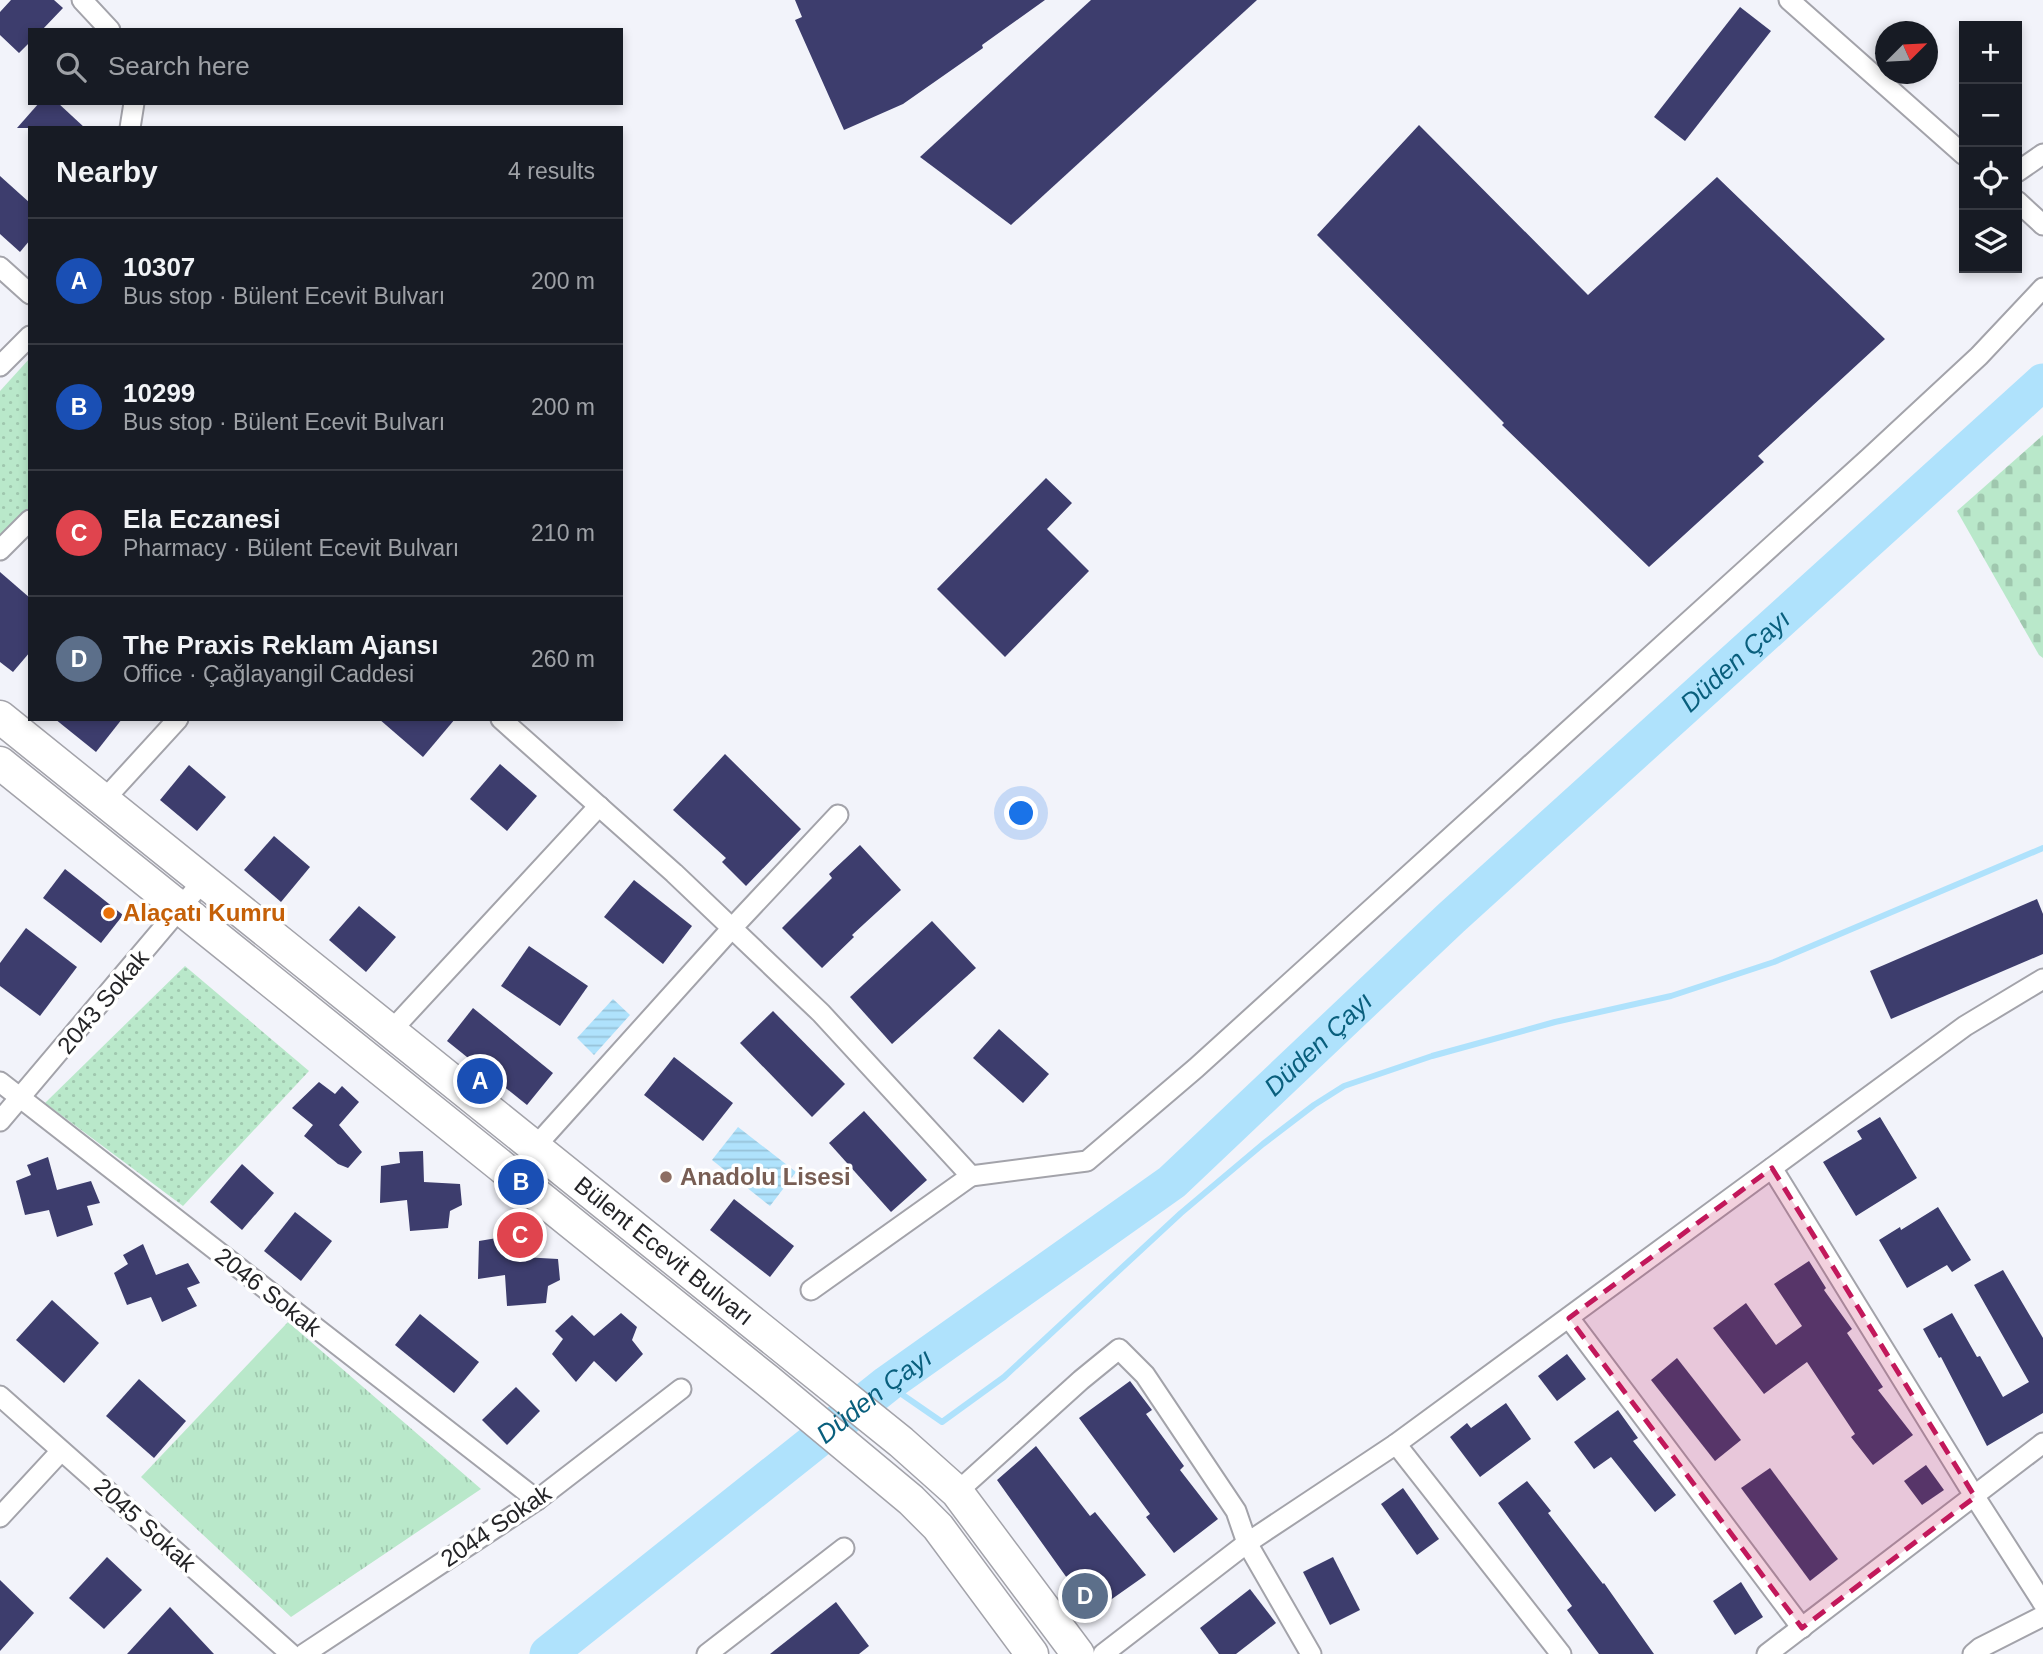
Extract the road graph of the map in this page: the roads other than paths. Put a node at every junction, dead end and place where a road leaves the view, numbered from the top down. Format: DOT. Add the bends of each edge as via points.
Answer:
graph roads {
  1 [pos="82,0"];
  2 [pos="1789,0"];
  3 [pos="108,28"];
  4 [pos="134,105"];
  5 [pos="130,126"];
  6 [pos="1959,151"];
  7 [pos="2043,154"];
  8 [pos="2022,169"];
  9 [pos="2022,206"];
  10 [pos="2043,225"];
  11 [pos="0,267"];
  12 [pos="2043,288"];
  13 [pos="28,292"];
  14 [pos="28,338"];
  15 [pos="0,366"];
  16 [pos="28,522"];
  17 [pos="0,551"];
  18 [pos="0,718"];
  19 [pos="176,721"];
  20 [pos="503,721"];
  21 [pos="0,763"];
  22 [pos="103,801"];
  23 [pos="599,806"];
  24 [pos="838,815"];
  25 [pos="203,881"];
  26 [pos="182,909"];
  27 [pos="732,928"];
  28 [pos="2043,979"];
  29 [pos="390,1032"];
  30 [pos="0,1082"];
  31 [pos="20,1099"];
  32 [pos="0,1121"];
  33 [pos="534,1148"];
  34 [pos="1772,1168"];
  35 [pos="971,1176"];
  36 [pos="811,1290"];
  37 [pos="1569,1318"];
  38 [pos="681,1389"];
  39 [pos="0,1396"];
  40 [pos="2043,1443"];
  41 [pos="1396,1444"];
  42 [pos="61,1451"];
  43 [pos="957,1492"];
  44 [pos="1975,1497"];
  45 [pos="537,1500"];
  46 [pos="0,1517"];
  47 [pos="1247,1543"];
  48 [pos="844,1548"];
  49 [pos="2043,1603"];
  50 [pos="2043,1616"];
  51 [pos="1802,1628"];
  52 [pos="291,1654"];
  53 [pos="304,1654"];
  54 [pos="707,1654"];
  55 [pos="1032,1654"];
  56 [pos="1078,1654"];
  57 [pos="1103,1654"];
  58 [pos="1311,1654"];
  59 [pos="1561,1654"];
  60 [pos="1768,1654"];
  61 [pos="1973,1654"];
  1 -- 3 [label="street"];
  2 -- 6 [label="street"];
  4 -- 5 [label="street"];
  7 -- 8 [label="street"];
  9 -- 10 [label="street"];
  11 -- 13 [label="street"];
  12 -- 35 [label="street" via="1979,356 1859,467 1196,1068 1087,1161"];
  14 -- 15 [label="street"];
  16 -- 17 [label="street"];
  18 -- 22 [label="main road, Bülent Ecevit Bulvarı"];
  19 -- 22 [label="street"];
  20 -- 23 [label="street"];
  21 -- 26 [label="main road, Bülent Ecevit Bulvarı"];
  22 -- 25 [label="main road, Bülent Ecevit Bulvarı"];
  23 -- 27 [label="street"];
  23 -- 29 [label="street"];
  24 -- 27 [label="street"];
  25 -- 26 [label="street, 2043 Sokak"];
  25 -- 29 [label="main road, Bülent Ecevit Bulvarı"];
  26 -- 31 [label="street, 2043 Sokak"];
  26 -- 55 [label="main road, Bülent Ecevit Bulvarı" via="911,1500 938,1527"];
  27 -- 33 [label="street"];
  27 -- 35 [label="street" via="821,1013"];
  28 -- 34 [label="street" via="1965,1026"];
  29 -- 33 [label="main road, Bülent Ecevit Bulvarı"];
  30 -- 31 [label="street, 2046 Sokak"];
  31 -- 32 [label="street, 2043 Sokak"];
  31 -- 45 [label="street, 2046 Sokak"];
  33 -- 43 [label="main road, Bülent Ecevit Bulvarı"];
  34 -- 37 [label="street"];
  34 -- 44 [label="street"];
  35 -- 36 [label="street"];
  37 -- 41 [label="street"];
  37 -- 51 [label="street"];
  38 -- 45 [label="street, 2044 Sokak"];
  39 -- 42 [label="street, 2045 Sokak"];
  40 -- 44 [label="street"];
  41 -- 47 [label="street"];
  41 -- 59 [label="street"];
  42 -- 46 [label="street"];
  42 -- 52 [label="street, 2045 Sokak"];
  43 -- 47 [label="street" via="1119,1349 1145,1375 1236,1511"];
  43 -- 56 [label="main road, Bülent Ecevit Bulvarı"];
  44 -- 49 [label="street"];
  44 -- 51 [label="street"];
  45 -- 53 [label="street, 2044 Sokak"];
  47 -- 57 [label="street"];
  47 -- 58 [label="street"];
  48 -- 54 [label="street"];
  50 -- 61 [label="street"];
  51 -- 60 [label="street"];
}
